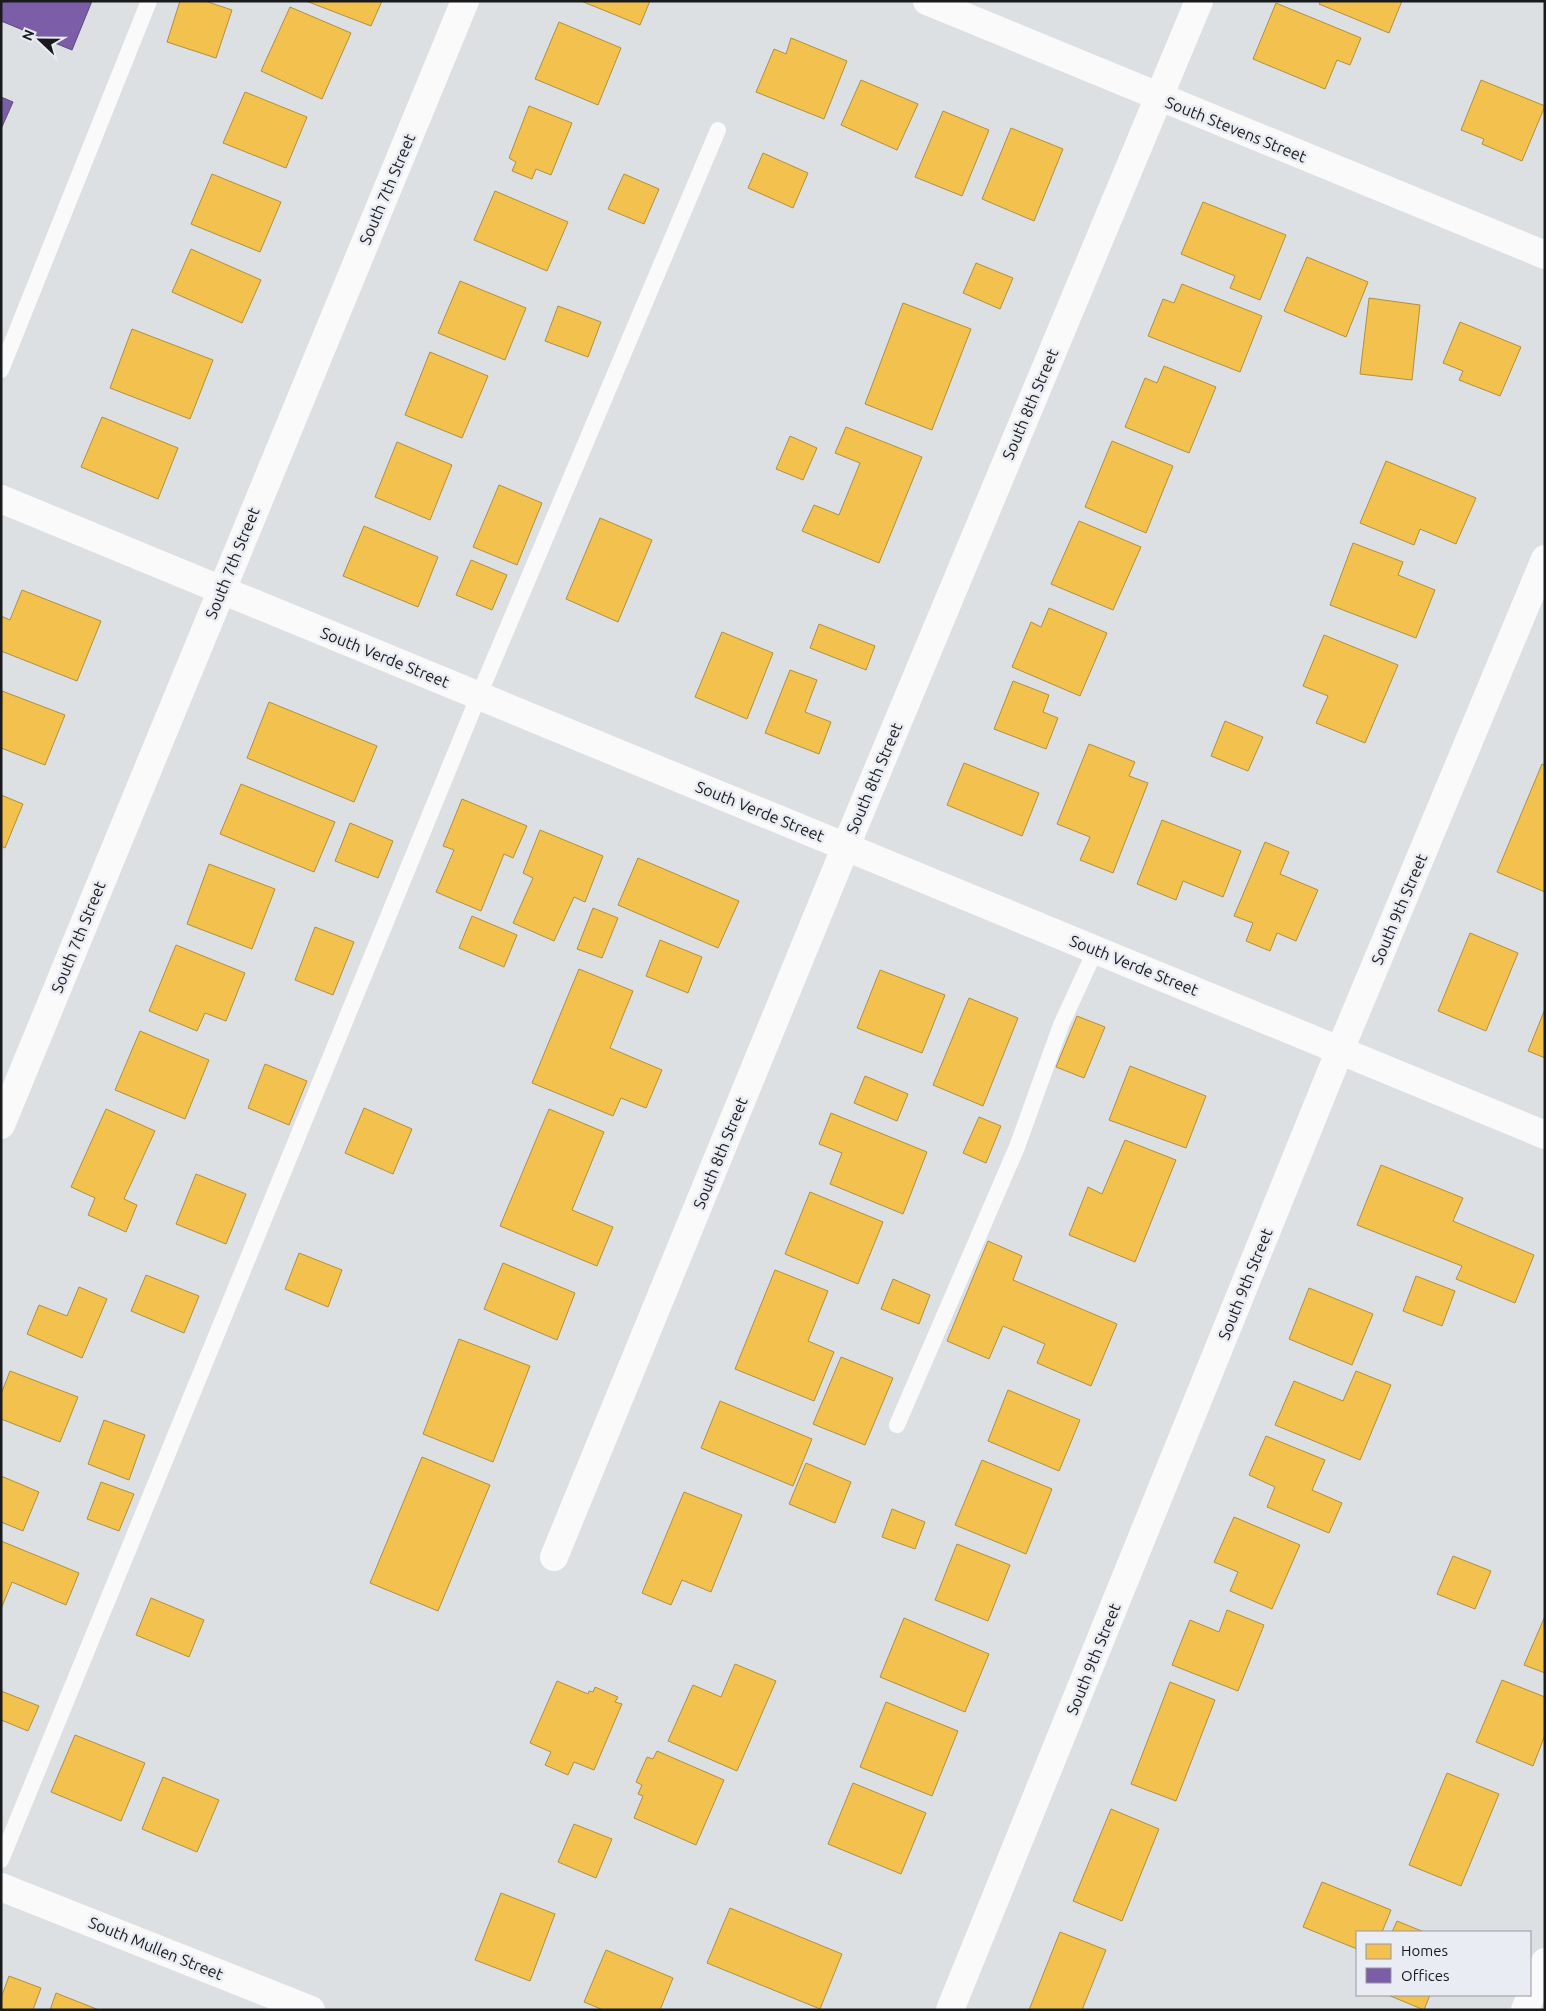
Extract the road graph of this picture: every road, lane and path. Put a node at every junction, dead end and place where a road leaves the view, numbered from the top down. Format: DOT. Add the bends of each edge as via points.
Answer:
graph roads {
  1 [pos="149,1"];
  2 [pos="465,1"];
  3 [pos="927,1"];
  4 [pos="1198,1"];
  5 [pos="1158,97"];
  6 [pos="718,130"];
  7 [pos="1545,255"];
  8 [pos="1,370"];
  9 [pos="1,499"];
  10 [pos="1545,559"];
  11 [pos="221,590"];
  12 [pos="479,696"];
  13 [pos="846,846"];
  14 [pos="1096,949"];
  15 [pos="1340,1050"];
  16 [pos="1,1125"];
  17 [pos="1545,1135"];
  18 [pos="897,1425"];
  19 [pos="554,1557"];
  20 [pos="1,1860"];
  21 [pos="1,1887"];
  22 [pos="1545,1962"];
  23 [pos="1531,1996"];
  24 [pos="1531,1996"];
  25 [pos="310,2010"];
  26 [pos="950,2010"];
  27 [pos="1525,2010"];
  1 -- 8 [label="lane"];
  2 -- 11 [label="street, South 7th Street"];
  3 -- 5 [label="street, South Stevens Street"];
  4 -- 5 [label="street, South 8th Street"];
  5 -- 7 [label="street, South Stevens Street"];
  5 -- 13 [label="street, South 8th Street"];
  6 -- 12 [label="lane"];
  9 -- 11 [label="street, South Verde Street"];
  10 -- 15 [label="street, South 9th Street"];
  11 -- 12 [label="street, South Verde Street"];
  11 -- 16 [label="street, South 7th Street"];
  12 -- 13 [label="street, South Verde Street"];
  12 -- 20 [label="lane"];
  13 -- 14 [label="street, South Verde Street"];
  13 -- 19 [label="street, South 8th Street"];
  14 -- 15 [label="street, South Verde Street"];
  14 -- 18 [label="lane" via="1061,1026 1017,1147"];
  15 -- 17 [label="street, South Verde Street"];
  15 -- 26 [label="street, South 9th Street"];
  21 -- 25 [label="street, South Mullen Street"];
  22 -- 23 [label="street"];
  24 -- 27 [label="street"];
}
